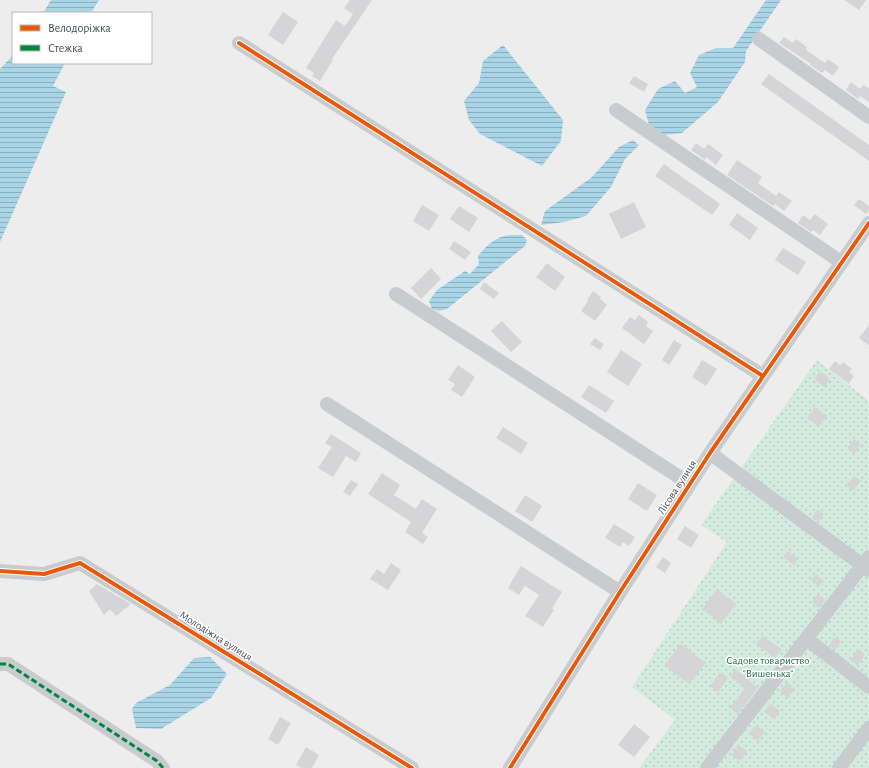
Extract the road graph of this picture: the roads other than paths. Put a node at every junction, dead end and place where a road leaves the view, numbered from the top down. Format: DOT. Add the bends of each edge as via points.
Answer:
graph roads {
  1 [pos="759,39"];
  2 [pos="239,43"];
  3 [pos="616,110"];
  4 [pos="869,117"];
  5 [pos="869,223"];
  6 [pos="841,262"];
  7 [pos="396,294"];
  8 [pos="763,376"];
  9 [pos="327,404"];
  10 [pos="710,453"];
  11 [pos="690,484"];
  12 [pos="867,564"];
  13 [pos="0,571"];
  14 [pos="620,592"];
  15 [pos="807,638"];
  16 [pos="0,664"];
  17 [pos="869,687"];
  18 [pos="869,728"];
  19 [pos="163,768"];
  20 [pos="412,768"];
  21 [pos="510,768"];
  22 [pos="707,768"];
  23 [pos="838,768"];
  1 -- 4 [label="street"];
  2 -- 8 [label="street"];
  3 -- 6 [label="street"];
  5 -- 6 [label="street, Лісова вулиця"];
  6 -- 8 [label="street, Лісова вулиця"];
  7 -- 11 [label="street"];
  8 -- 10 [label="street, Лісова вулиця"];
  9 -- 14 [label="street"];
  10 -- 11 [label="street, Лісова вулиця"];
  10 -- 12 [label="street"];
  11 -- 14 [label="street, Лісова вулиця"];
  12 -- 15 [label="street"];
  13 -- 20 [label="street, Молодіжна вулиця" via="44,574 80,563"];
  14 -- 21 [label="street, Лісова вулиця"];
  15 -- 17 [label="street"];
  15 -- 22 [label="street"];
  16 -- 19 [label="street" via="8,664 157,761"];
  18 -- 23 [label="street"];
}
